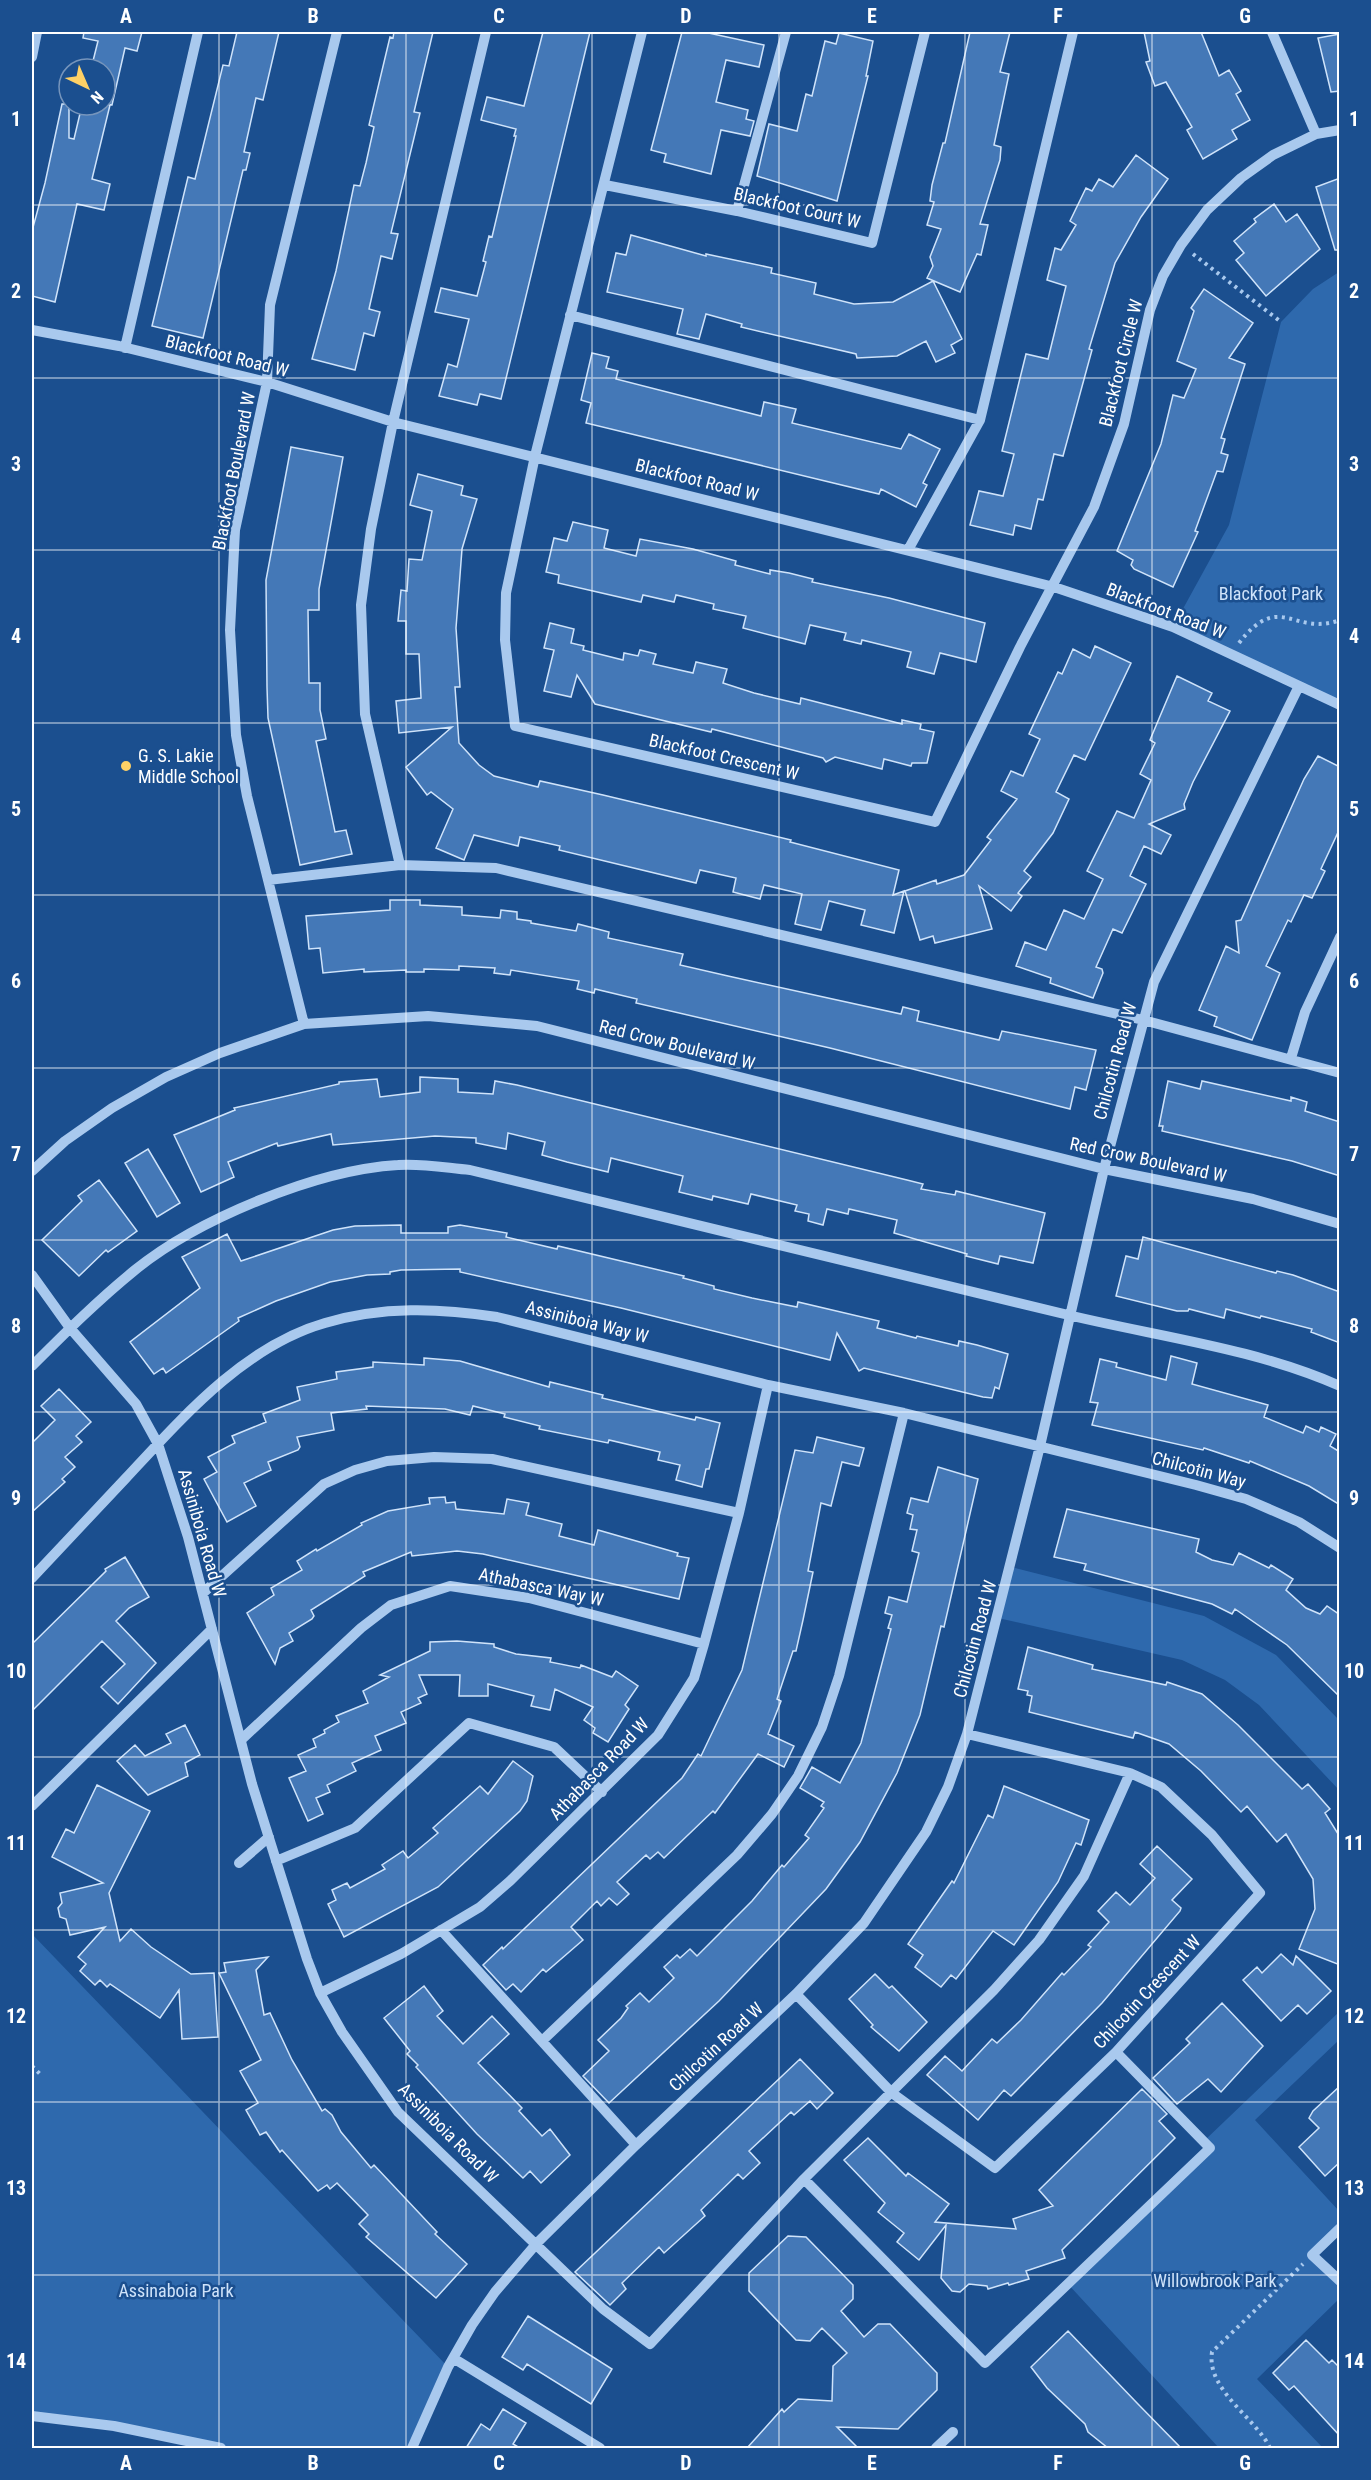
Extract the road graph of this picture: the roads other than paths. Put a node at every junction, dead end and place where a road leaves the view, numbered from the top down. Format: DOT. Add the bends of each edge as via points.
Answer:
graph roads {
  1 [pos="37,32"];
  2 [pos="198,32"];
  3 [pos="337,32"];
  4 [pos="486,32"];
  5 [pos="642,32"];
  6 [pos="786,32"];
  7 [pos="925,32"];
  8 [pos="1072,32"];
  9 [pos="1272,32"];
  10 [pos="32,57"];
  11 [pos="1340,130"];
  12 [pos="1316,134"];
  13 [pos="605,185"];
  14 [pos="737,211"];
  15 [pos="570,315"];
  16 [pos="32,330"];
  17 [pos="124,348"];
  18 [pos="267,382"];
  19 [pos="980,420"];
  20 [pos="393,422"];
  21 [pos="535,456"];
  22 [pos="908,550"];
  23 [pos="1054,587"];
  24 [pos="1299,686"];
  25 [pos="1340,705"];
  26 [pos="400,865"];
  27 [pos="268,880"];
  28 [pos="1340,937"];
  29 [pos="1143,1020"];
  30 [pos="304,1024"];
  31 [pos="1291,1058"];
  32 [pos="1340,1073"];
  33 [pos="1104,1169"];
  34 [pos="32,1171"];
  35 [pos="1340,1224"];
  36 [pos="32,1275"];
  37 [pos="1069,1316"];
  38 [pos="70,1328"];
  39 [pos="32,1366"];
  40 [pos="768,1385"];
  41 [pos="1340,1386"];
  42 [pos="904,1413"];
  43 [pos="158,1444"];
  44 [pos="1040,1446"];
  45 [pos="739,1513"];
  46 [pos="1340,1548"];
  47 [pos="32,1578"];
  48 [pos="203,1593"];
  49 [pos="212,1629"];
  50 [pos="704,1644"];
  51 [pos="967,1734"];
  52 [pos="242,1739"];
  53 [pos="1130,1773"];
  54 [pos="602,1792"];
  55 [pos="32,1806"];
  56 [pos="268,1837"];
  57 [pos="276,1861"];
  58 [pos="239,1863"];
  59 [pos="441,1930"];
  60 [pos="320,1993"];
  61 [pos="796,1994"];
  62 [pos="542,2041"];
  63 [pos="1116,2052"];
  64 [pos="892,2093"];
  65 [pos="636,2145"];
  66 [pos="804,2179"];
  67 [pos="1340,2228"];
  68 [pos="537,2243"];
  69 [pos="1340,2281"];
  70 [pos="453,2358"];
  71 [pos="32,2416"];
  72 [pos="953,2432"];
  73 [pos="221,2448"];
  74 [pos="412,2448"];
  75 [pos="600,2448"];
  76 [pos="936,2448"];
  1 -- 10 [label="street"];
  2 -- 17 [label="street"];
  3 -- 18 [label="street, Blackfoot Boulevard W" via="270,304"];
  4 -- 20 [label="street"];
  5 -- 13 [label="street"];
  6 -- 14 [label="street"];
  7 -- 14 [label="street, Blackfoot Court W" via="872,243"];
  8 -- 19 [label="street"];
  9 -- 12 [label="street"];
  11 -- 12 [label="street, Blackfoot Circle W"];
  12 -- 23 [label="street, Blackfoot Circle W" via="1273,155 1241,178 1207,210 1163,276 1150,310 1111,466"];
  13 -- 14 [label="street, Blackfoot Court W"];
  13 -- 15 [label="street"];
  15 -- 19 [label="street"];
  15 -- 21 [label="street"];
  16 -- 17 [label="street, Blackfoot Road W"];
  17 -- 18 [label="street, Blackfoot Road W"];
  18 -- 20 [label="street, Blackfoot Road W"];
  18 -- 27 [label="street, Blackfoot Boulevard W" via="235,530 230,630 236,735"];
  19 -- 22 [label="street"];
  20 -- 21 [label="street, Blackfoot Road W"];
  20 -- 26 [label="street" via="371,529 361,605 365,714"];
  21 -- 22 [label="street, Blackfoot Road W"];
  21 -- 23 [label="street, Blackfoot Crescent W" via="506,593 505,640 515,726 935,822 1020,647"];
  22 -- 23 [label="street, Blackfoot Road W"];
  23 -- 24 [label="street, Blackfoot Road W" via="1173,627"];
  24 -- 25 [label="street, Blackfoot Road W"];
  24 -- 29 [label="street, Chilcotin Road W" via="1154,982"];
  26 -- 27 [label="street"];
  26 -- 29 [label="street" via="496,868"];
  27 -- 30 [label="street, Blackfoot Boulevard W"];
  28 -- 31 [label="street" via="1305,1012"];
  29 -- 31 [label="street"];
  29 -- 33 [label="street, Chilcotin Road W"];
  30 -- 33 [label="street, Red Crow Boulevard W" via="428,1016 537,1026"];
  30 -- 34 [label="street, Red Crow Boulevard W" via="220,1053 166,1077 112,1108 65,1141"];
  31 -- 32 [label="street"];
  33 -- 35 [label="street, Red Crow Boulevard W" via="1253,1199"];
  33 -- 37 [label="street, Chilcotin Road W"];
  36 -- 38 [label="street, Assiniboia Road W"];
  37 -- 38 [label="street" via="470,1170 398,1164 340,1175 273,1195 188,1234 135,1269"];
  37 -- 41 [label="street" via="1250,1355"];
  37 -- 44 [label="street, Chilcotin Road W"];
  38 -- 39 [label="street"];
  38 -- 43 [label="street, Assiniboia Road W" via="136,1404"];
  40 -- 42 [label="street, Assiniboia Way W"];
  40 -- 43 [label="street, Assiniboia Way W" via="497,1317 405,1308 325,1323 288,1338 247,1362"];
  40 -- 45 [label="street, Athabasca Road W"];
  42 -- 44 [label="street, Assiniboia Way W"];
  42 -- 62 [label="street" via="839,1676 822,1727 798,1776 737,1855"];
  43 -- 47 [label="street, Assiniboia Way W"];
  43 -- 48 [label="street, Assiniboia Road W"];
  44 -- 46 [label="street, Chilcotin Way" via="1246,1499 1299,1522"];
  44 -- 51 [label="street, Chilcotin Road W"];
  45 -- 48 [label="street" via="492,1459 434,1457 387,1461 324,1484"];
  45 -- 50 [label="street, Athabasca Road W"];
  48 -- 49 [label="street, Assiniboia Road W"];
  49 -- 52 [label="street, Assiniboia Road W"];
  49 -- 55 [label="street"];
  50 -- 52 [label="street, Athabasca Way W" via="529,1598 450,1586 391,1605"];
  50 -- 54 [label="street, Athabasca Road W" via="694,1678 658,1735"];
  51 -- 53 [label="street, Chilcotin Crescent W"];
  51 -- 61 [label="street, Chilcotin Road W" via="926,1832 864,1923"];
  52 -- 56 [label="street, Assiniboia Road W"];
  53 -- 63 [label="street, Chilcotin Crescent W" via="1161,1787 1182,1805 1260,1893"];
  53 -- 64 [label="street" via="1084,1876 1039,1940"];
  54 -- 57 [label="street" via="554,1747 470,1723 355,1828"];
  54 -- 59 [label="street, Athabasca Road W" via="480,1907"];
  56 -- 57 [label="street, Assiniboia Road W"];
  56 -- 58 [label="street"];
  57 -- 60 [label="street, Assiniboia Road W"];
  59 -- 60 [label="street, Athabasca Road W"];
  59 -- 62 [label="street"];
  60 -- 68 [label="street, Assiniboia Road W" via="398,2112"];
  61 -- 64 [label="street, Chilcotin Crescent W"];
  61 -- 65 [label="street, Chilcotin Road W"];
  62 -- 65 [label="street"];
  63 -- 64 [label="street, Chilcotin Crescent W" via="995,2168"];
  63 -- 66 [label="street" via="1210,2148 985,2363"];
  64 -- 66 [label="street"];
  65 -- 68 [label="street, Chilcotin Road W"];
  66 -- 68 [label="street, Assiniboia Road W" via="650,2344 603,2308"];
  67 -- 69 [label="street" via="1312,2255"];
  68 -- 70 [label="street, Chilcotin Road W" via="495,2292"];
  70 -- 74 [label="street, Chilcotin Road W"];
  70 -- 75 [label="street"];
  71 -- 73 [label="street" via="114,2426"];
  72 -- 76 [label="street"];
}
